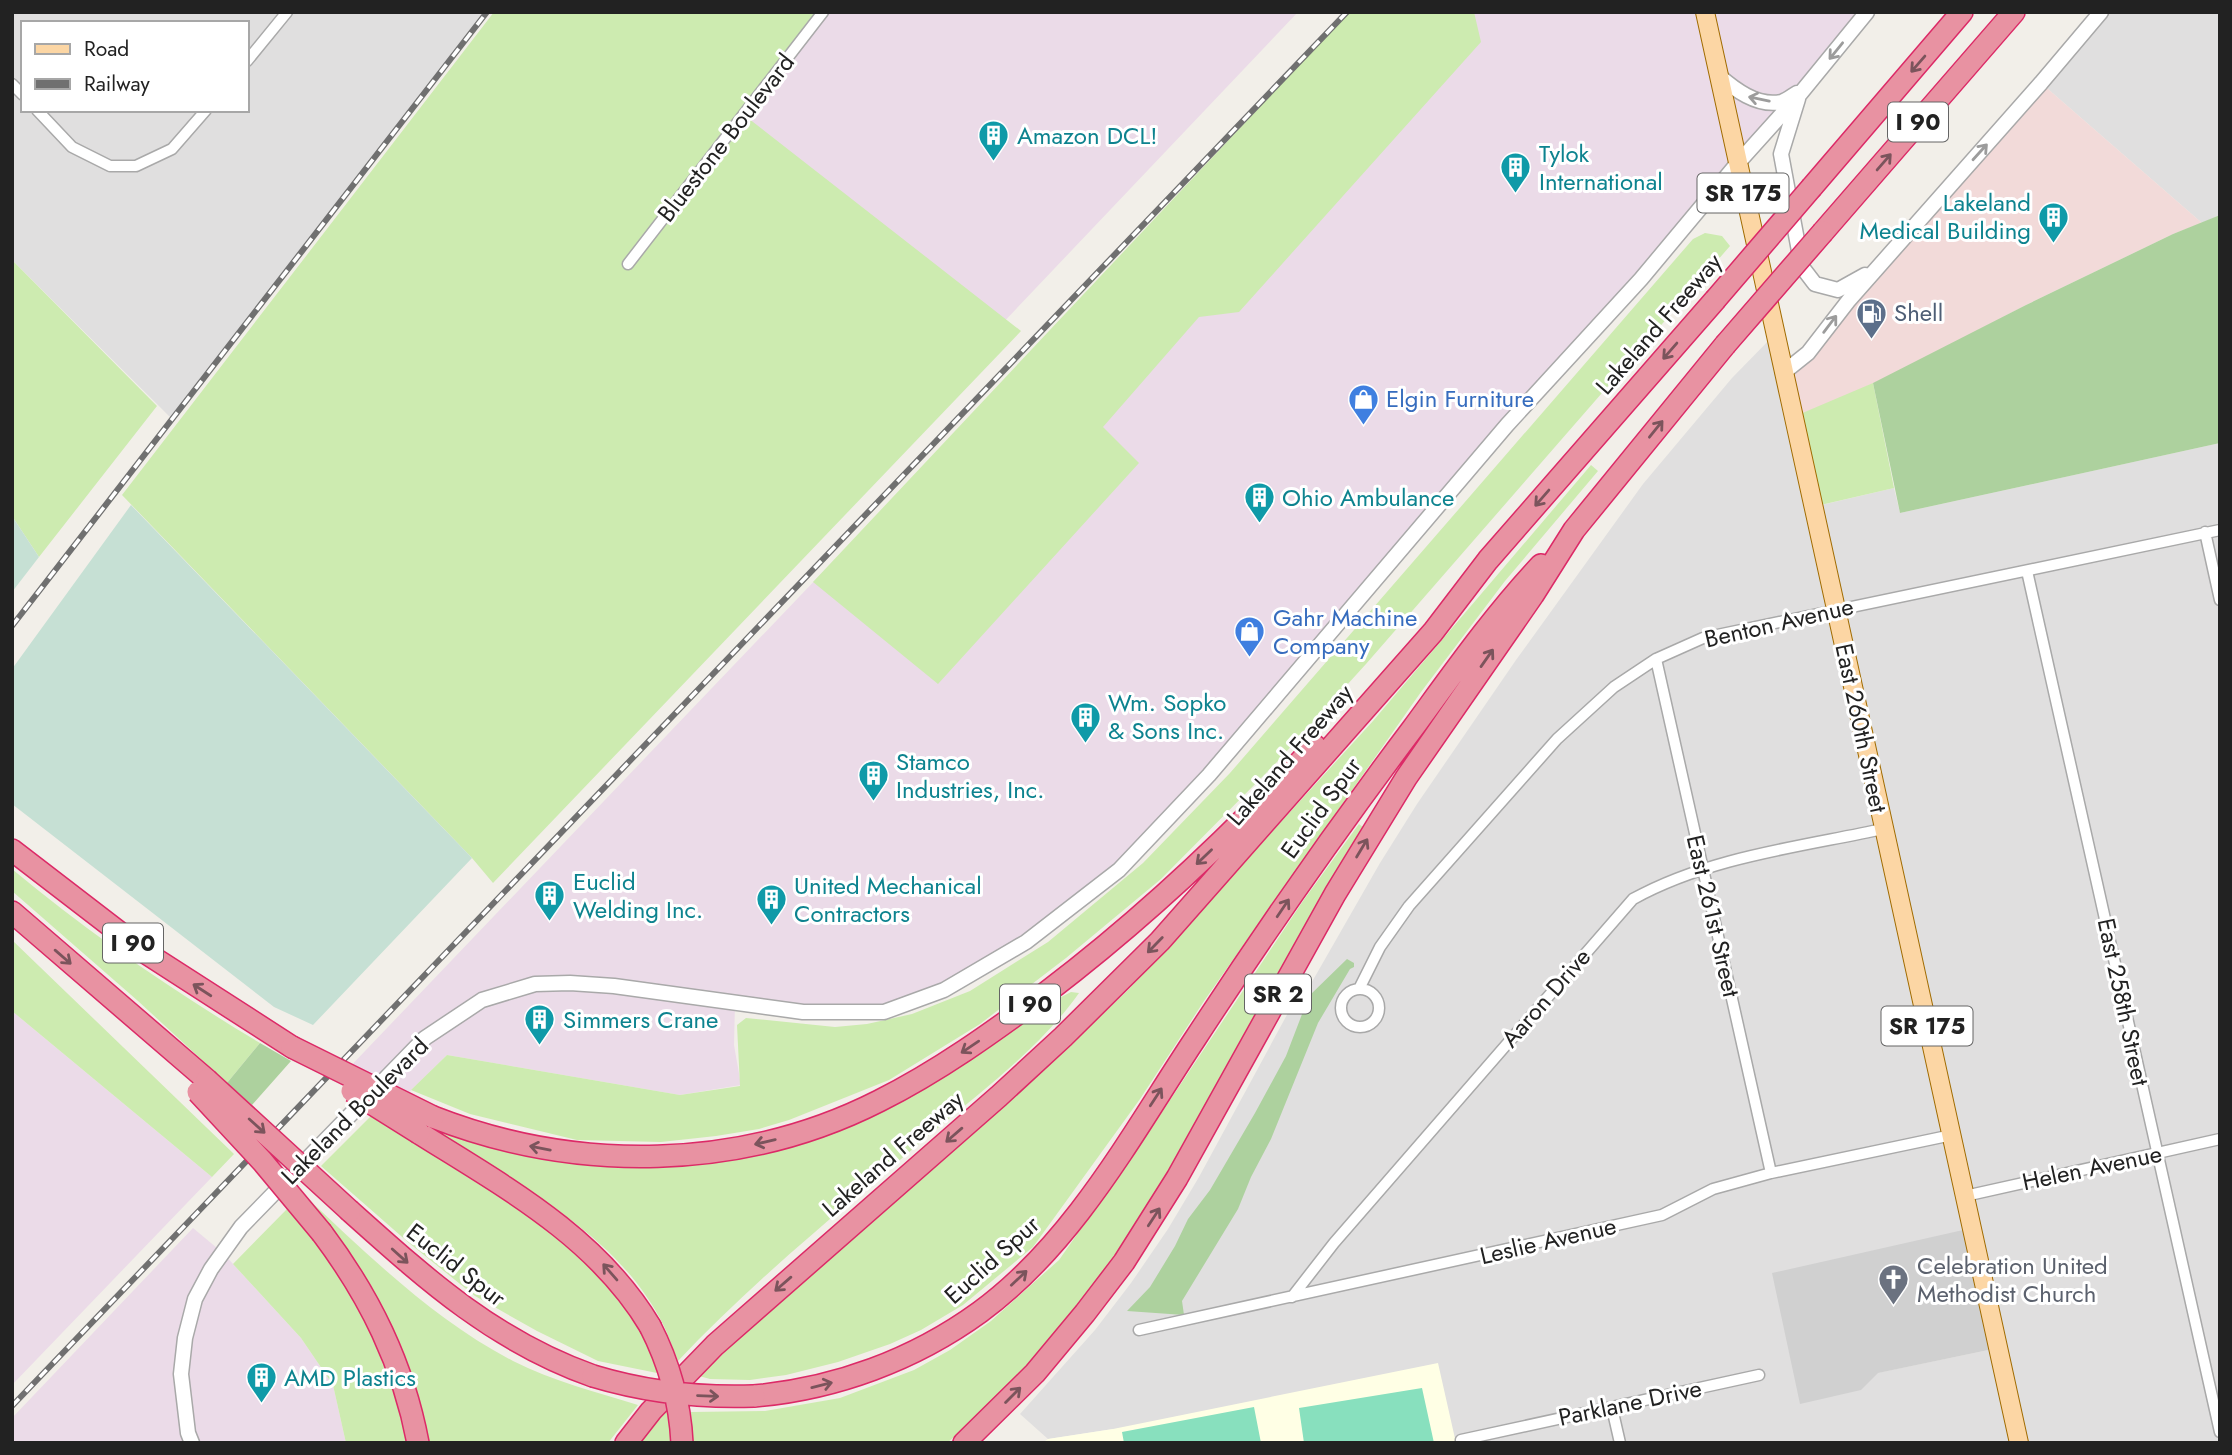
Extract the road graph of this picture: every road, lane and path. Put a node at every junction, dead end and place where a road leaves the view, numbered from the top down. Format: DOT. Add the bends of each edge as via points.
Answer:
graph roads {
  1 [pos="287,12"];
  2 [pos="823,12"];
  3 [pos="1705,12"];
  4 [pos="1867,12"];
  5 [pos="1962,12"];
  6 [pos="2014,12"];
  7 [pos="2101,12"];
  8 [pos="248,60"];
  9 [pos="1718,75"];
  10 [pos="1802,92"];
  11 [pos="39,112"];
  12 [pos="204,112"];
  13 [pos="1737,164"];
  14 [pos="628,264"];
  15 [pos="1877,268"];
  16 [pos="1783,373"];
  17 [pos="1574,530"];
  18 [pos="2220,530"];
  19 [pos="2205,532"];
  20 [pos="1488,560"];
  21 [pos="2027,571"];
  22 [pos="2220,600"];
  23 [pos="1835,609"];
  24 [pos="1656,659"];
  25 [pos="1883,829"];
  26 [pos="12,850"];
  27 [pos="1702,868"];
  28 [pos="12,912"];
  29 [pos="1359,989"];
  30 [pos="292,1047"];
  31 [pos="202,1086"];
  32 [pos="1952,1135"];
  33 [pos="2220,1139"];
  34 [pos="2156,1154"];
  35 [pos="1771,1173"];
  36 [pos="1965,1196"];
  37 [pos="1292,1297"];
  38 [pos="1139,1330"];
  39 [pos="1759,1376"];
  40 [pos="1612,1408"];
  41 [pos="2220,1432"];
  42 [pos="1461,1440"];
  43 [pos="192,1443"];
  44 [pos="418,1443"];
  45 [pos="626,1443"];
  46 [pos="682,1443"];
  47 [pos="964,1443"];
  48 [pos="1620,1443"];
  49 [pos="2019,1443"];
  1 -- 8 [label="street"];
  2 -- 14 [label="street, Bluestone Boulevard"];
  3 -- 9 [label="main road, East 260th Street / SR 175"];
  4 -- 10 [label="street, Lakeland Boulevard, one-way"];
  5 -- 20 [label="highway, Lakeland Freeway / I 90, one-way, bridge"];
  17 -- 6 [label="highway, I 90, one-way, bridge" via="1725,345"];
  15 -- 7 [label="street, one-way"];
  10 -- 9 [label="street, one-way" via="1781,102 1755,100"];
  9 -- 13 [label="main road, East 260th Street / SR 175"];
  10 -- 13 [label="street, Lakeland Boulevard"];
  10 -- 15 [label="street" via="1781,153 1802,267 1815,285 1838,290"];
  11 -- 12 [label="street" via="72,147 110,166 136,166 157,158 178,144"];
  13 -- 16 [label="main road, East 260th Street / SR 175"];
  13 -- 43 [label="street, Lakeland Boulevard" via="1641,279 1498,435 1209,775 1119,870 1026,942 944,990 884,1012 803,1012 614,986 535,984 482,1000 425,1038 241,1227 211,1269 195,1299 180,1374"];
  16 -- 15 [label="street, one-way" via="1808,353"];
  16 -- 23 [label="main road, East 260th Street / SR 175"];
  31 -- 17 [label="highway, Euclid Spur / I 90, one-way, bridge" via="427,1280 481,1321 541,1355 593,1377 671,1394 754,1396 825,1385 873,1370 917,1350 981,1311 1039,1259 1073,1220 1371,784 1520,587"];
  47 -- 17 [label="highway, SR 2, one-way" via="1034,1373 1130,1253 1194,1149 1370,835"];
  18 -- 19 [label="street, Benton Avenue"];
  19 -- 21 [label="street, Benton Avenue"];
  19 -- 22 [label="street"];
  20 -- 30 [label="highway, Euclid Spur / I 90, one-way, bridge" via="1424,623 1302,760 1166,893 1032,1003 956,1057 897,1092 834,1121 723,1150 657,1157 545,1149 478,1133 433,1116"];
  20 -- 45 [label="highway, Lakeland Freeway, one-way" via="1433,632 1160,941 999,1096 715,1345"];
  21 -- 23 [label="street, Benton Avenue"];
  21 -- 34 [label="street, East 258th Street"];
  23 -- 24 [label="street, Benton Avenue" via="1703,638"];
  23 -- 25 [label="main road, East 260th Street / SR 175"];
  24 -- 27 [label="street, East 261st Street"];
  24 -- 29 [label="street, Benton Avenue" via="1614,687 1557,739 1409,906 1380,947"];
  25 -- 27 [label="street, Aaron Drive"];
  25 -- 32 [label="main road, East 260th Street / SR 175"];
  30 -- 26 [label="highway, Euclid Spur / I 90, one-way" via="146,953"];
  27 -- 35 [label="street, East 261st Street"];
  27 -- 37 [label="street, Aaron Drive" via="1633,899 1611,922"];
  28 -- 31 [label="highway, I 90, one-way"];
  46 -- 30 [label="highway, one-way, bridge" via="670,1373 650,1326 616,1279 570,1234 508,1189 337,1082"];
  31 -- 44 [label="highway, bridge" via="356,1281 381,1325 400,1374"];
  32 -- 35 [label="street, Leslie Avenue"];
  32 -- 36 [label="main road, East 260th Street / SR 175"];
  33 -- 34 [label="street, Helen Avenue"];
  34 -- 36 [label="street, Helen Avenue"];
  34 -- 41 [label="street, East 258th Street"];
  35 -- 37 [label="street, Leslie Avenue" via="1713,1189 1662,1215"];
  36 -- 49 [label="main road, East 260th Street / SR 175"];
  37 -- 38 [label="street, Leslie Avenue"];
  39 -- 40 [label="street, Parklane Drive"];
  40 -- 42 [label="street, Parklane Drive"];
  40 -- 48 [label="street"];
}
